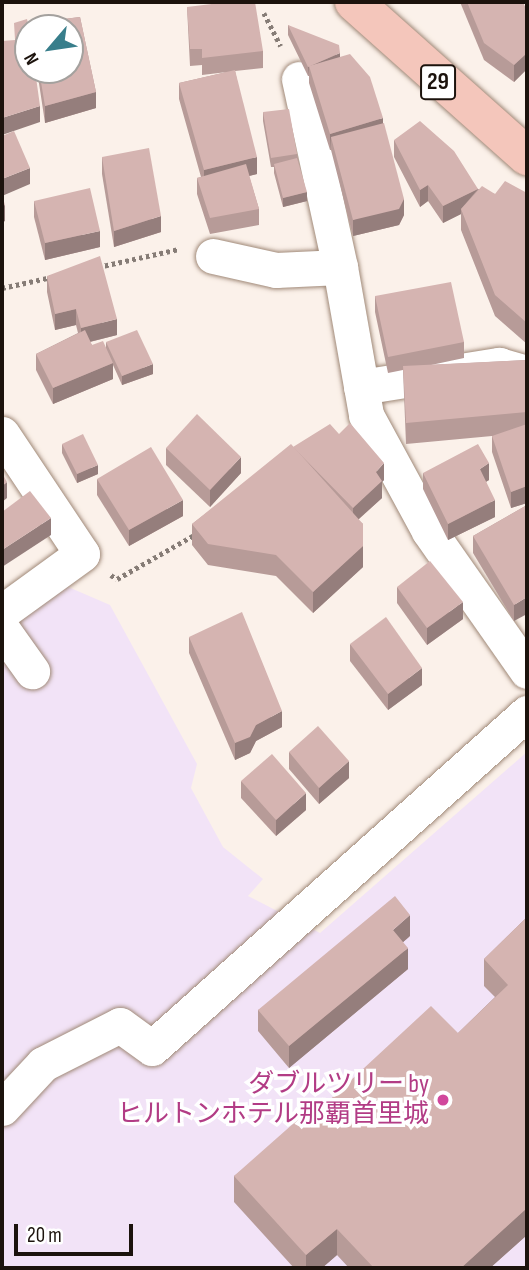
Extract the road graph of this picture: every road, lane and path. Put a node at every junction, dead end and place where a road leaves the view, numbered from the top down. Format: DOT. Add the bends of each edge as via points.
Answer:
graph roads {
  1 [pos="354,2"];
  2 [pos="299,79"];
  3 [pos="527,156"];
  4 [pos="213,256"];
  5 [pos="340,267"];
  6 [pos="91,268"];
  7 [pos="66,274"];
  8 [pos="2,288"];
  9 [pos="527,373"];
  10 [pos="361,387"];
  11 [pos="2,434"];
  12 [pos="199,531"];
  13 [pos="82,554"];
  14 [pos="2,612"];
  15 [pos="2,628"];
  16 [pos="32,671"];
  17 [pos="527,671"];
  18 [pos="527,713"];
  19 [pos="2,1108"];
  1 -- 3 [label="main road, 29"];
  2 -- 5 [label="street"];
  4 -- 5 [label="street" via="276,271"];
  4 -- 6 [label="path" via="181,248"];
  5 -- 10 [label="street"];
  7 -- 8 [label="path"];
  9 -- 10 [label="street" via="499,365"];
  10 -- 17 [label="street" via="366,415 429,531"];
  11 -- 13 [label="street"];
  12 -- 13 [label="path" via="117,579"];
  13 -- 14 [label="street"];
  15 -- 16 [label="street"];
  18 -- 19 [label="street" via="152,1048 120,1025 43,1064"];
}
